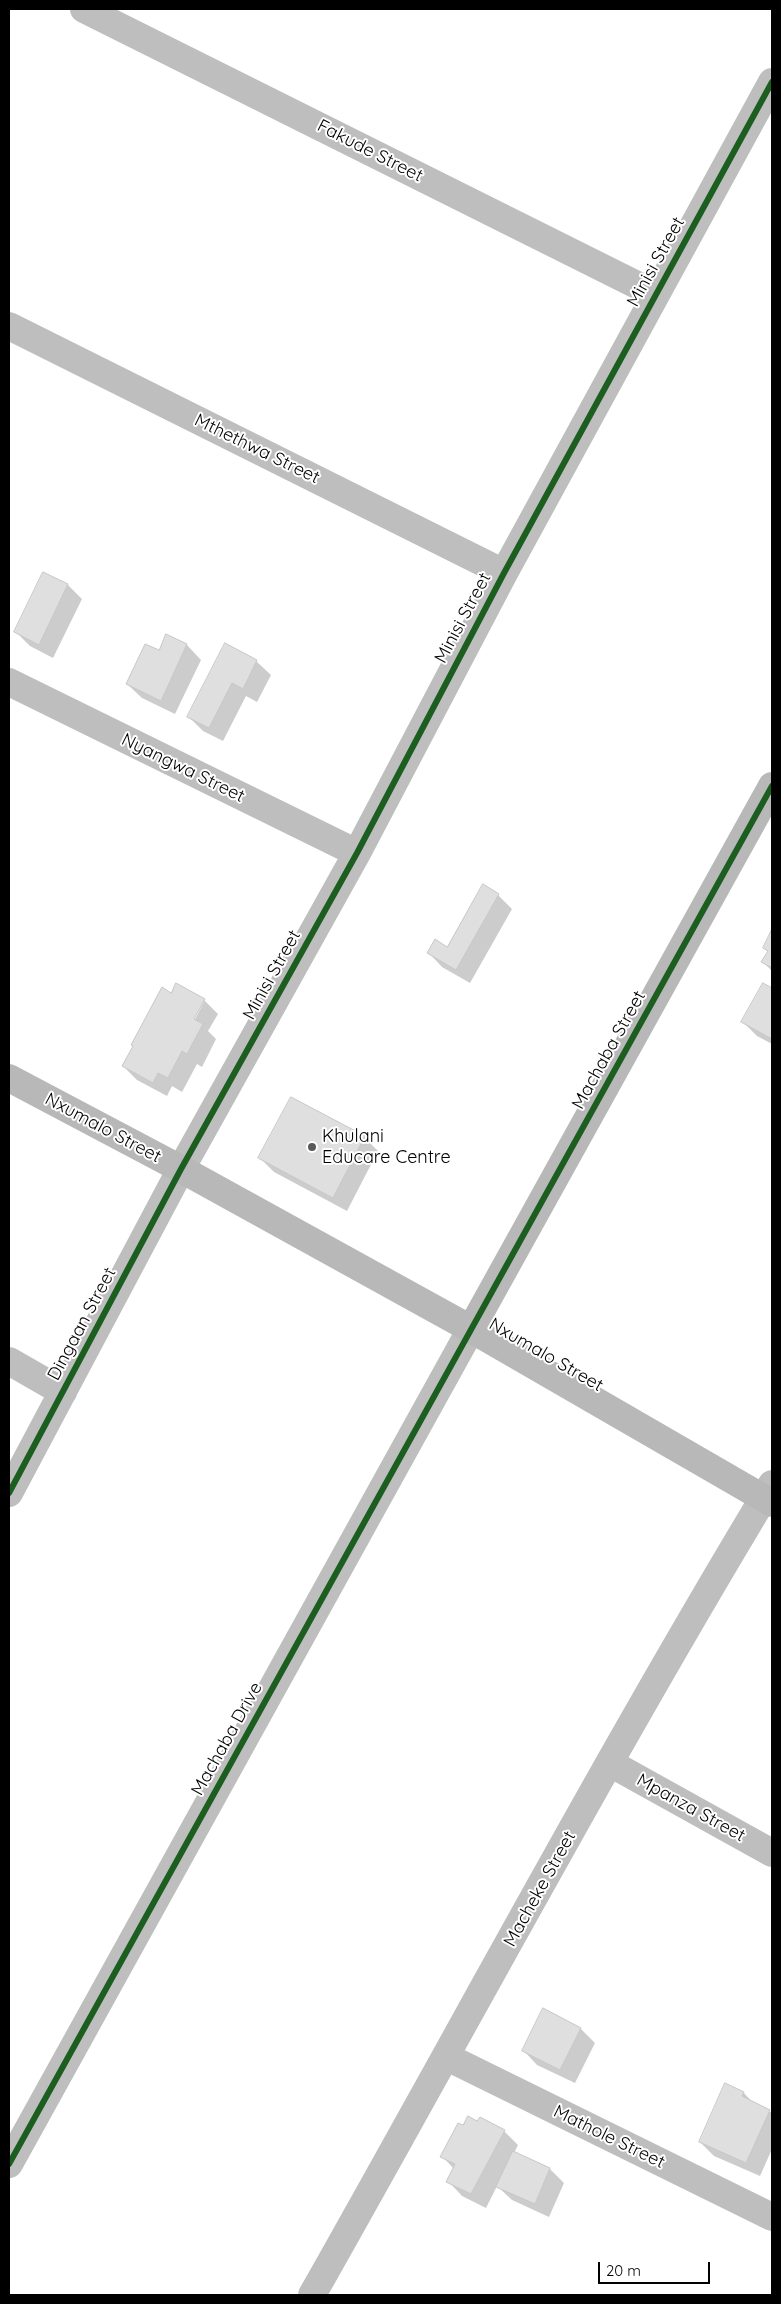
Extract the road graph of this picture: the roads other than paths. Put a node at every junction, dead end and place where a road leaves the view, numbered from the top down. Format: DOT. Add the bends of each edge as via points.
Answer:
graph roads {
  1 [pos="84,9"];
  2 [pos="772,82"];
  3 [pos="656,294"];
  4 [pos="9,326"];
  5 [pos="504,573"];
  6 [pos="9,682"];
  7 [pos="772,786"];
  8 [pos="357,853"];
  9 [pos="9,1078"];
  10 [pos="181,1169"];
  11 [pos="471,1329"];
  12 [pos="9,1361"];
  13 [pos="63,1392"];
  14 [pos="9,1493"];
  15 [pos="769,1495"];
  16 [pos="610,1763"];
  17 [pos="772,1853"];
  18 [pos="447,2057"];
  19 [pos="9,2164"];
  20 [pos="772,2217"];
  21 [pos="312,2295"];
  1 -- 3 [label="street, Fakude Street"];
  2 -- 3 [label="street, Minisi Street"];
  3 -- 5 [label="street, Minisi Street"];
  4 -- 5 [label="street, Mthethwa Street"];
  5 -- 8 [label="street, Minisi Street"];
  6 -- 8 [label="street, Nyangwa Street"];
  7 -- 11 [label="street, Machaba Street"];
  8 -- 10 [label="street, Minisi Street"];
  9 -- 10 [label="street, Nxumalo Street"];
  10 -- 11 [label="street, Nxumalo Street"];
  10 -- 13 [label="street, Dingaan Street"];
  11 -- 15 [label="street, Nxumalo Street"];
  11 -- 19 [label="street, Machaba Drive"];
  12 -- 13 [label="street"];
  13 -- 14 [label="street, Dingaan Street"];
  15 -- 16 [label="street, Macheke Street"];
  16 -- 17 [label="street, Mpanza Street"];
  16 -- 18 [label="street, Macheke Street"];
  18 -- 20 [label="street, Mathole Street"];
  18 -- 21 [label="street, Macheke Street"];
}
